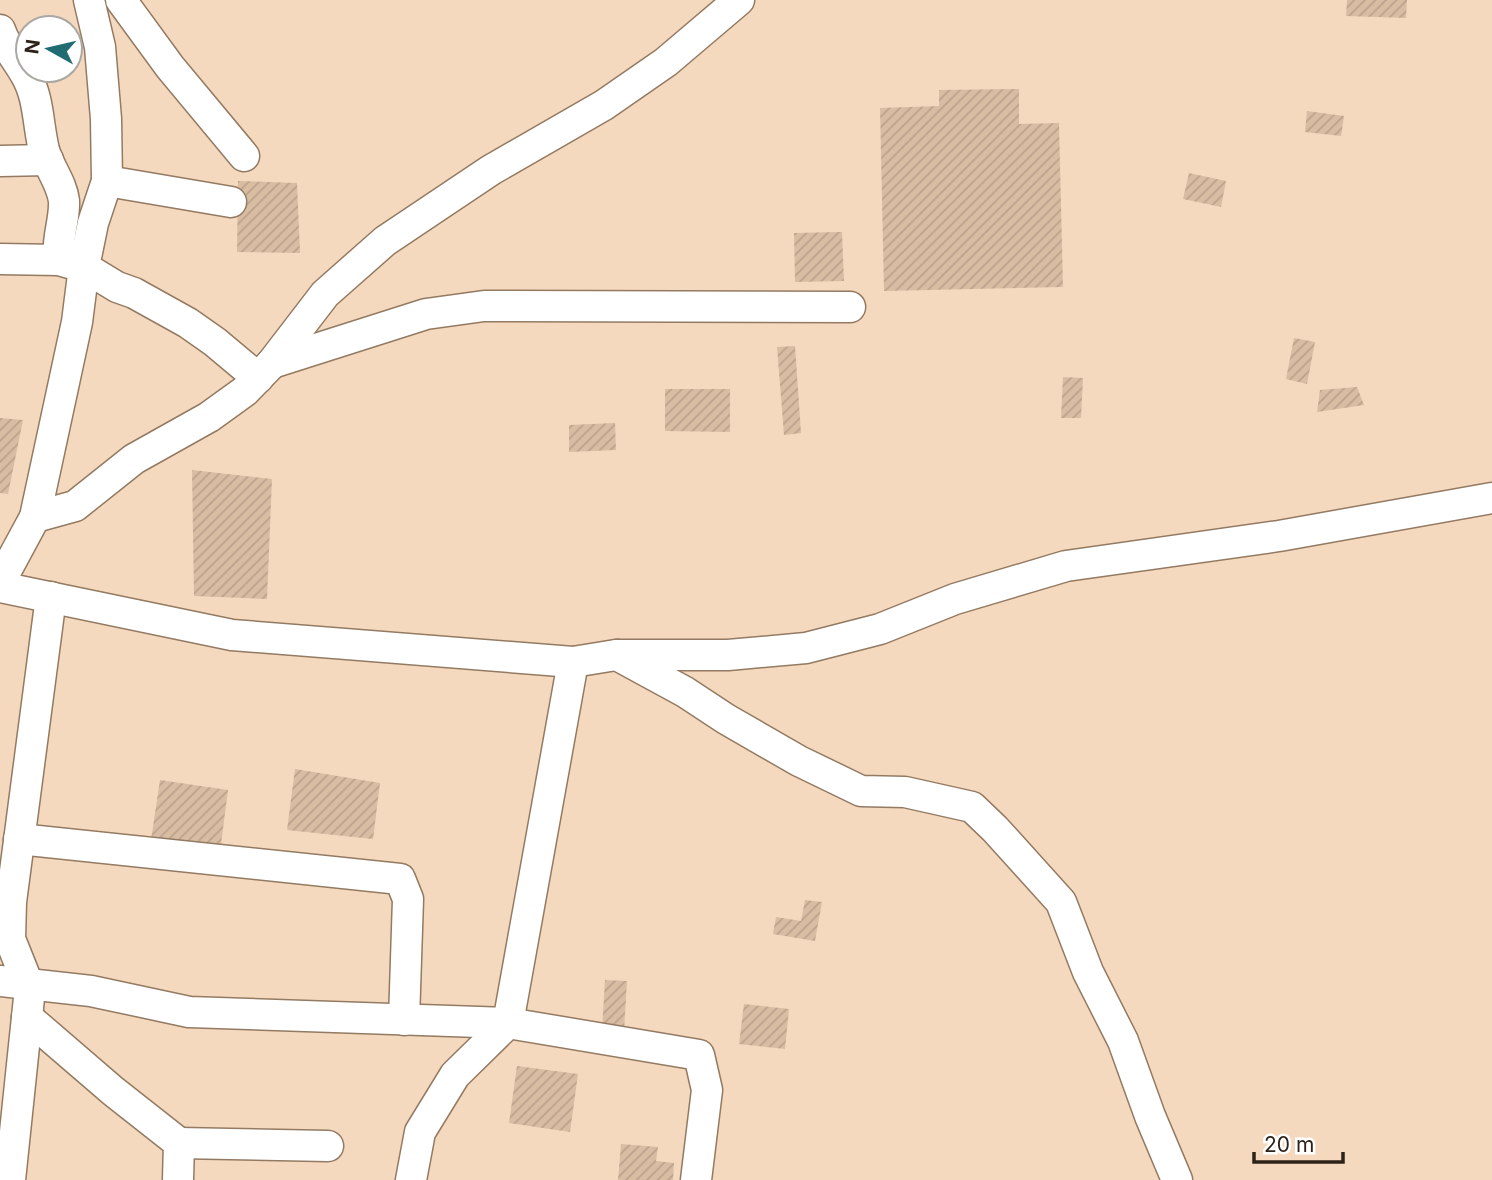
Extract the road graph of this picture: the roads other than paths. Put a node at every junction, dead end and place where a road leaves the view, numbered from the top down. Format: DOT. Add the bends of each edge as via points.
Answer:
graph roads {
  1 [pos="89,0"];
  2 [pos="121,0"];
  3 [pos="739,0"];
  4 [pos="0,30"];
  5 [pos="244,156"];
  6 [pos="48,160"];
  7 [pos="0,161"];
  8 [pos="107,181"];
  9 [pos="231,202"];
  10 [pos="0,258"];
  11 [pos="71,263"];
  12 [pos="850,307"];
  13 [pos="265,370"];
  14 [pos="1492,498"];
  15 [pos="35,517"];
  16 [pos="0,584"];
  17 [pos="51,597"];
  18 [pos="616,655"];
  19 [pos="573,662"];
  20 [pos="19,839"];
  21 [pos="14,982"];
  22 [pos="27,1017"];
  23 [pos="404,1020"];
  24 [pos="508,1023"];
  25 [pos="179,1143"];
  26 [pos="328,1146"];
  27 [pos="10,1180"];
  28 [pos="178,1180"];
  29 [pos="411,1180"];
  30 [pos="696,1180"];
  31 [pos="1177,1180"];
  1 -- 8 [label="street" via="100,47"];
  2 -- 5 [label="street"];
  3 -- 13 [label="street" via="666,62 604,105 491,170 385,241 325,294"];
  4 -- 6 [label="street" via="35,97"];
  6 -- 7 [label="street"];
  6 -- 11 [label="street" via="64,201 57,247"];
  8 -- 9 [label="street"];
  8 -- 11 [label="street" via="93,223"];
  10 -- 11 [label="street"];
  11 -- 13 [label="street" via="134,293"];
  11 -- 15 [label="street" via="77,322"];
  12 -- 13 [label="street" via="484,306 426,314"];
  13 -- 15 [label="street" via="209,417 134,459 75,506"];
  14 -- 18 [label="street" via="1279,536 1066,566 955,599 880,629 806,648 728,655"];
  15 -- 16 [label="street"];
  16 -- 17 [label="street"];
  17 -- 19 [label="street" via="232,635"];
  17 -- 20 [label="street"];
  18 -- 19 [label="street"];
  18 -- 31 [label="street" via="861,792 905,792 972,807 1061,902 1088,972 1123,1041"];
  19 -- 24 [label="street"];
  20 -- 21 [label="street" via="11,902"];
  20 -- 23 [label="street" via="400,879 408,899"];
  21 -- 22 [label="street"];
  21 -- 23 [label="street" via="91,991 189,1012"];
  22 -- 25 [label="street"];
  22 -- 27 [label="street"];
  23 -- 24 [label="street"];
  24 -- 29 [label="street" via="455,1075 427,1120 420,1132"];
  24 -- 30 [label="street" via="699,1055 707,1090"];
  25 -- 26 [label="street"];
  25 -- 28 [label="street"];
}
